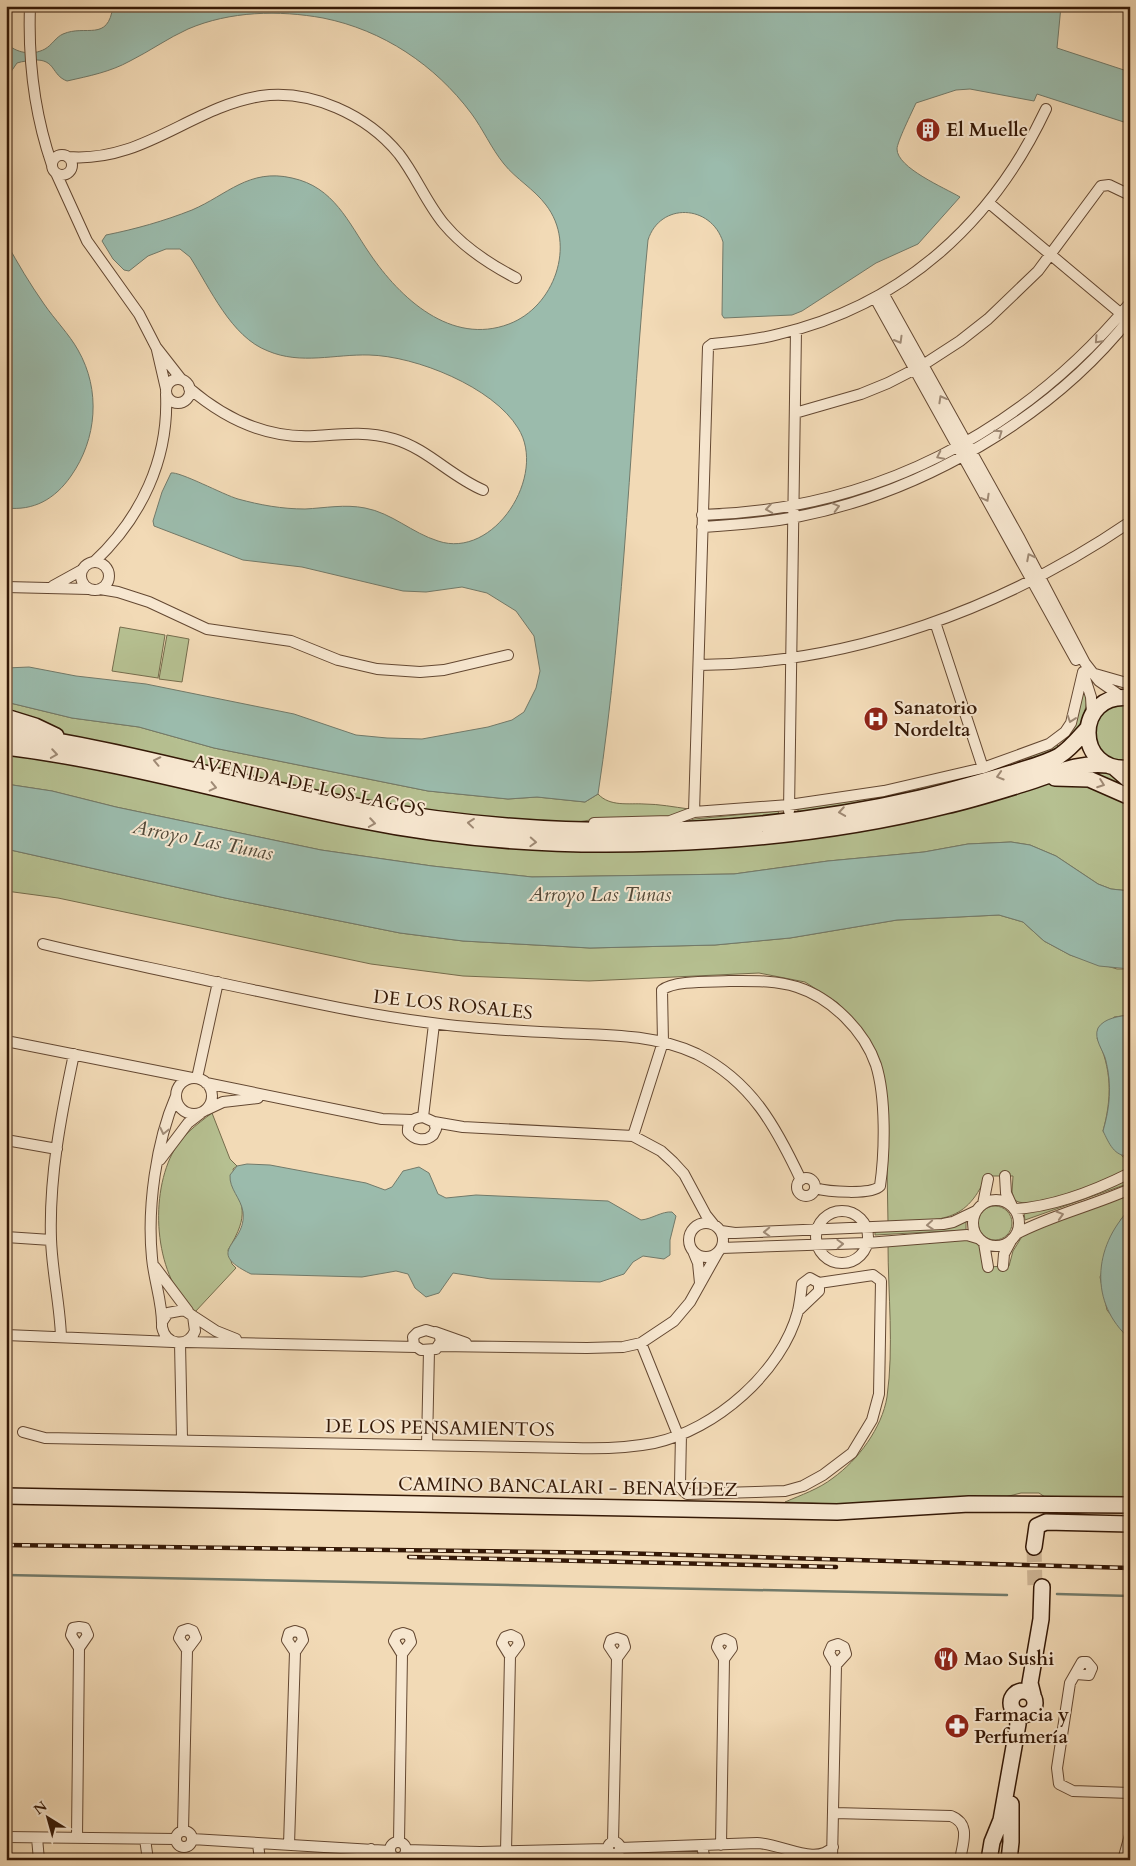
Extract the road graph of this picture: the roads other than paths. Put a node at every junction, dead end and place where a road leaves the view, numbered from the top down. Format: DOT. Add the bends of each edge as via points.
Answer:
graph roads {
  1 [pos="30,6"];
  2 [pos="1046,109"];
  3 [pos="46,146"];
  4 [pos="65,156"];
  5 [pos="85,157"];
  6 [pos="54,169"];
  7 [pos="70,171"];
  8 [pos="64,192"];
  9 [pos="1130,195"];
  10 [pos="989,203"];
  11 [pos="1051,256"];
  12 [pos="516,278"];
  13 [pos="879,296"];
  14 [pos="1130,303"];
  15 [pos="1127,318"];
  16 [pos="796,330"];
  17 [pos="156,347"];
  18 [pos="919,367"];
  19 [pos="181,380"];
  20 [pos="166,392"];
  21 [pos="185,396"];
  22 [pos="794,413"];
  23 [pos="167,416"];
  24 [pos="965,449"];
  25 [pos="483,490"];
  26 [pos="794,506"];
  27 [pos="702,515"];
  28 [pos="794,518"];
  29 [pos="1130,522"];
  30 [pos="702,527"];
  31 [pos="108,550"];
  32 [pos="94,562"];
  33 [pos="106,567"];
  34 [pos="82,570"];
  35 [pos="109,577"];
  36 [pos="1035,578"];
  37 [pos="50,587"];
  38 [pos="6,588"];
  39 [pos="89,588"];
  40 [pos="100,589"];
  41 [pos="118,592"];
  42 [pos="934,622"];
  43 [pos="508,655"];
  44 [pos="792,657"];
  45 [pos="699,665"];
  46 [pos="1084,668"];
  47 [pos="1127,693"];
  48 [pos="1092,714"];
  49 [pos="6,717"];
  50 [pos="1087,729"];
  51 [pos="6,733"];
  52 [pos="71,744"];
  53 [pos="6,747"];
  54 [pos="1004,761"];
  55 [pos="1044,763"];
  56 [pos="1117,767"];
  57 [pos="983,768"];
  58 [pos="1036,780"];
  59 [pos="1130,781"];
  60 [pos="1130,798"];
  61 [pos="694,812"];
  62 [pos="789,812"];
  63 [pos="549,829"];
  64 [pos="43,944"];
  65 [pos="218,982"];
  66 [pos="434,1024"];
  67 [pos="6,1041"];
  68 [pos="663,1042"];
  69 [pos="74,1054"];
  70 [pos="163,1074"];
  71 [pos="198,1080"];
  72 [pos="176,1093"];
  73 [pos="269,1097"];
  74 [pos="203,1111"];
  75 [pos="423,1117"];
  76 [pos="382,1120"];
  77 [pos="412,1120"];
  78 [pos="434,1122"];
  79 [pos="462,1127"];
  80 [pos="410,1135"];
  81 [pos="634,1136"];
  82 [pos="430,1138"];
  83 [pos="6,1140"];
  84 [pos="57,1149"];
  85 [pos="156,1167"];
  86 [pos="1130,1174"];
  87 [pos="1005,1176"];
  88 [pos="988,1179"];
  89 [pos="801,1180"];
  90 [pos="815,1188"];
  91 [pos="1130,1189"];
  92 [pos="699,1202"];
  93 [pos="979,1208"];
  94 [pos="1013,1208"];
  95 [pos="866,1227"];
  96 [pos="717,1228"];
  97 [pos="693,1229"];
  98 [pos="818,1230"];
  99 [pos="1014,1236"];
  100 [pos="6,1237"];
  101 [pos="51,1240"];
  102 [pos="981,1241"];
  103 [pos="868,1243"];
  104 [pos="818,1245"];
  105 [pos="692,1249"];
  106 [pos="720,1250"];
  107 [pos="152,1259"];
  108 [pos="1003,1266"];
  109 [pos="988,1267"];
  110 [pos="819,1283"];
  111 [pos="700,1286"];
  112 [pos="798,1312"];
  113 [pos="191,1314"];
  114 [pos="162,1325"];
  115 [pos="434,1331"];
  116 [pos="417,1333"];
  117 [pos="6,1335"];
  118 [pos="62,1337"];
  119 [pos="138,1341"];
  120 [pos="244,1341"];
  121 [pos="179,1342"];
  122 [pos="641,1343"];
  123 [pos="380,1346"];
  124 [pos="474,1346"];
  125 [pos="416,1347"];
  126 [pos="433,1348"];
  127 [pos="22,1432"];
  128 [pos="679,1435"];
  129 [pos="182,1439"];
  130 [pos="427,1445"];
  131 [pos="6,1496"];
  132 [pos="1130,1505"];
  133 [pos="1130,1524"];
  134 [pos="1038,1547"];
  135 [pos="1038,1587"];
  136 [pos="79,1648"];
  137 [pos="187,1650"];
  138 [pos="294,1652"];
  139 [pos="402,1654"];
  140 [pos="510,1656"];
  141 [pos="617,1658"];
  142 [pos="724,1659"];
  143 [pos="836,1666"];
  144 [pos="1076,1674"];
  145 [pos="1026,1693"];
  146 [pos="1022,1714"];
  147 [pos="1130,1793"];
  148 [pos="834,1813"];
  149 [pos="183,1831"];
  150 [pos="1130,1835"];
  151 [pos="6,1837"];
  152 [pos="37,1838"];
  153 [pos="77,1838"];
  154 [pos="145,1839"];
  155 [pos="176,1839"];
  156 [pos="192,1839"];
  157 [pos="258,1844"];
  158 [pos="289,1845"];
  159 [pos="721,1845"];
  160 [pos="403,1846"];
  161 [pos="613,1846"];
  162 [pos="702,1846"];
  163 [pos="833,1848"];
  164 [pos="506,1852"];
  165 [pos="372,1854"];
  166 [pos="594,1855"];
  167 [pos="481,1856"];
  168 [pos="803,1857"];
  169 [pos="39,1860"];
  170 [pos="148,1860"];
  171 [pos="260,1860"];
  172 [pos="705,1860"];
  173 [pos="832,1860"];
  174 [pos="960,1860"];
  175 [pos="989,1860"];
  176 [pos="1009,1860"];
  177 [pos="1123,1860"];
  1 -- 3 [label="street" via="29,36 35,104"];
  2 -- 10 [label="street" via="1032,139"];
  3 -- 4 [label="street"];
  3 -- 6 [label="street"];
  4 -- 5 [label="street"];
  4 -- 6 [label="street" via="54,159"];
  4 -- 7 [label="street" via="72,162"];
  5 -- 7 [label="street"];
  5 -- 12 [label="street" via="138,147 205,112 244,99 281,96 315,101 348,113 389,143 405,163 430,206 454,235 481,258"];
  6 -- 7 [label="street" via="61,175"];
  6 -- 8 [label="street"];
  7 -- 8 [label="street"];
  8 -- 17 [label="street" via="87,241 139,314"];
  9 -- 11 [label="street" via="1115,187 1100,186"];
  10 -- 11 [label="street"];
  10 -- 13 [label="street" via="955,240"];
  11 -- 15 [label="street"];
  11 -- 18 [label="street" via="988,319"];
  13 -- 16 [label="street"];
  13 -- 18 [label="street"];
  14 -- 15 [label="street"];
  15 -- 24 [label="street" via="1093,359 1060,388"];
  16 -- 22 [label="street"];
  16 -- 27 [label="street" via="708,347"];
  17 -- 19 [label="street"];
  17 -- 20 [label="street"];
  18 -- 22 [label="street" via="861,394"];
  18 -- 24 [label="street"];
  19 -- 20 [label="street" via="170,382"];
  19 -- 21 [label="street"];
  20 -- 21 [label="street" via="171,400"];
  20 -- 23 [label="street"];
  21 -- 23 [label="street"];
  21 -- 25 [label="street" via="203,400 242,423 270,432 313,436 357,433 396,439 428,453 464,481"];
  22 -- 26 [label="street"];
  23 -- 31 [label="street" via="162,448 150,487"];
  24 -- 26 [label="street, one-way" via="902,474"];
  28 -- 24 [label="street, one-way" via="858,501 912,480"];
  24 -- 36 [label="street"];
  26 -- 27 [label="street, one-way" via="741,514"];
  26 -- 28 [label="street"];
  27 -- 30 [label="street"];
  28 -- 30 [label="street"];
  28 -- 44 [label="street"];
  29 -- 36 [label="street"];
  30 -- 45 [label="street"];
  31 -- 32 [label="street"];
  31 -- 33 [label="street"];
  32 -- 33 [label="street"];
  32 -- 34 [label="street"];
  33 -- 35 [label="street"];
  34 -- 37 [label="street"];
  34 -- 39 [label="street" via="82,582"];
  35 -- 40 [label="street"];
  35 -- 41 [label="street"];
  36 -- 42 [label="street" via="984,603"];
  36 -- 46 [label="street"];
  37 -- 38 [label="street"];
  37 -- 39 [label="street"];
  39 -- 40 [label="street"];
  40 -- 41 [label="street"];
  41 -- 43 [label="street" via="166,609 207,629 291,641 338,660 377,669 444,670"];
  42 -- 44 [label="street" via="854,646"];
  42 -- 57 [label="street"];
  44 -- 45 [label="street" via="734,665"];
  44 -- 62 [label="street"];
  45 -- 61 [label="street"];
  46 -- 47 [label="street"];
  46 -- 47 [label="street" via="1108,689"];
  46 -- 48 [label="street"];
  46 -- 54 [label="street, one-way" via="1071,723 1065,732 1049,744"];
  47 -- 48 [label="street" via="1105,702"];
  48 -- 50 [label="street"];
  49 -- 52 [label="street" via="35,726"];
  50 -- 55 [label="street, AVENIDA DE LOS LAGOS" via="1067,750"];
  50 -- 56 [label="street" via="1090,746 1097,757"];
  51 -- 52 [label="street, AVENIDA DE LOS LAGOS"];
  63 -- 52 [label="street, AVENIDA DE LOS LAGOS, one-way" via="447,820 358,806"];
  53 -- 58 [label="street, AVENIDA DE LOS LAGOS, one-way" via="87,760 359,820 499,840 588,844 736,839 876,820 945,806"];
  54 -- 55 [label="street"];
  54 -- 57 [label="street"];
  55 -- 62 [label="street, AVENIDA DE LOS LAGOS, one-way" via="891,805"];
  56 -- 58 [label="street, AVENIDA DE LOS LAGOS" via="1079,765"];
  56 -- 59 [label="street"];
  57 -- 62 [label="street"];
  58 -- 60 [label="street, one-way" via="1060,777 1089,779"];
  61 -- 62 [label="street"];
  61 -- 63 [label="street" via="670,821 593,823"];
  62 -- 63 [label="street, AVENIDA DE LOS LAGOS" via="663,830"];
  64 -- 65 [label="street, DE LOS ROSALES"];
  65 -- 66 [label="street, DE LOS ROSALES" via="313,1004"];
  65 -- 71 [label="street"];
  66 -- 68 [label="street, DE LOS ROSALES" via="630,1036"];
  66 -- 75 [label="street"];
  67 -- 69 [label="street"];
  68 -- 81 [label="street"];
  68 -- 89 [label="street, DE LOS ROSALES" via="707,1060 756,1100 778,1131"];
  68 -- 90 [label="street" via="661,992 668,986 755,980 785,984 812,993 844,1017 863,1040 876,1065 883,1131 880,1186 873,1192"];
  69 -- 70 [label="street"];
  69 -- 84 [label="street"];
  70 -- 71 [label="street"];
  70 -- 72 [label="street"];
  71 -- 72 [label="street" via="183,1082"];
  71 -- 73 [label="street"];
  71 -- 74 [label="street" via="210,1087 212,1099"];
  72 -- 74 [label="street" via="179,1107 184,1111 195,1114"];
  72 -- 85 [label="street, one-way"];
  73 -- 74 [label="street" via="223,1102"];
  73 -- 76 [label="street"];
  74 -- 85 [label="street" via="188,1123"];
  75 -- 77 [label="street"];
  75 -- 78 [label="street"];
  76 -- 77 [label="street"];
  76 -- 80 [label="street"];
  77 -- 80 [label="street" via="407,1127"];
  78 -- 79 [label="street"];
  78 -- 82 [label="street" via="436,1129"];
  79 -- 81 [label="street"];
  79 -- 82 [label="street"];
  80 -- 82 [label="street"];
  81 -- 92 [label="street" via="673,1162 684,1174"];
  83 -- 84 [label="street"];
  84 -- 101 [label="street"];
  85 -- 107 [label="street"];
  86 -- 94 [label="street" via="1043,1206"];
  87 -- 94 [label="street" via="1006,1193"];
  88 -- 93 [label="street"];
  89 -- 90 [label="street" via="807,1178"];
  89 -- 90 [label="street" via="797,1187 801,1195 810,1195"];
  99 -- 91 [label="street, one-way" via="1036,1223"];
  92 -- 96 [label="street"];
  92 -- 97 [label="street"];
  93 -- 94 [label="street" via="998,1200"];
  93 -- 95 [label="street, one-way" via="943,1224"];
  93 -- 102 [label="street" via="972,1225"];
  94 -- 99 [label="street" via="1019,1221"];
  95 -- 98 [label="street"];
  95 -- 98 [label="street" via="856,1215 841,1212 826,1217"];
  95 -- 103 [label="street"];
  96 -- 97 [label="street" via="705,1223"];
  98 -- 96 [label="street, one-way" via="735,1233"];
  96 -- 106 [label="street" via="723,1239"];
  97 -- 105 [label="street" via="689,1239"];
  98 -- 104 [label="street"];
  99 -- 102 [label="street" via="1000,1246"];
  99 -- 108 [label="street" via="1004,1254"];
  100 -- 101 [label="street"];
  101 -- 118 [label="street"];
  102 -- 103 [label="street" via="958,1236"];
  102 -- 109 [label="street"];
  104 -- 103 [label="street, one-way"];
  103 -- 104 [label="street" via="859,1257 843,1263 827,1258"];
  104 -- 106 [label="street"];
  105 -- 106 [label="street" via="705,1257"];
  105 -- 111 [label="street" via="698,1264"];
  106 -- 111 [label="street"];
  107 -- 113 [label="street" via="162,1279"];
  107 -- 114 [label="street"];
  110 -- 112 [label="street" via="819,1290"];
  110 -- 112 [label="street" via="810,1278 802,1284"];
  110 -- 128 [label="street" via="873,1275 882,1285 881,1384 877,1406 852,1453 823,1475 785,1492 687,1494 680,1488"];
  111 -- 122 [label="street" via="674,1321"];
  112 -- 128 [label="street, DE LOS PENSAMIENTOS" via="773,1360 743,1396 710,1420"];
  113 -- 114 [label="street" via="173,1310"];
  113 -- 120 [label="street" via="216,1331"];
  113 -- 121 [label="street" via="195,1330"];
  114 -- 119 [label="street" via="149,1337"];
  114 -- 121 [label="street" via="166,1336"];
  115 -- 116 [label="street"];
  115 -- 124 [label="street"];
  115 -- 126 [label="street" via="441,1337"];
  116 -- 123 [label="street"];
  116 -- 125 [label="street" via="412,1340"];
  117 -- 118 [label="street"];
  118 -- 119 [label="street"];
  119 -- 121 [label="street"];
  120 -- 121 [label="street"];
  120 -- 123 [label="street"];
  121 -- 129 [label="street"];
  122 -- 124 [label="street" via="587,1348"];
  122 -- 128 [label="street"];
  123 -- 125 [label="street"];
  124 -- 126 [label="street"];
  125 -- 126 [label="street" via="421,1350"];
  126 -- 130 [label="street"];
  127 -- 129 [label="street, DE LOS PENSAMIENTOS" via="45,1438"];
  128 -- 130 [label="street, DE LOS PENSAMIENTOS" via="607,1449"];
  129 -- 130 [label="street, DE LOS PENSAMIENTOS"];
  131 -- 132 [label="street, CAMINO BANCALARI - BENAVÍDEZ" via="837,1512 969,1504"];
  133 -- 134 [label="street" via="1086,1523 1055,1527 1049,1530"];
  135 -- 145 [label="street" via="1041,1619"];
  136 -- 153 [label="street"];
  137 -- 149 [label="street"];
  138 -- 158 [label="street"];
  139 -- 160 [label="street"];
  140 -- 164 [label="street"];
  141 -- 161 [label="street"];
  142 -- 159 [label="street"];
  143 -- 148 [label="street"];
  144 -- 147 [label="street" via="1070,1683 1057,1768 1059,1784 1073,1791"];
  145 -- 146 [label="street" via="1035,1706"];
  145 -- 146 [label="street" via="1012,1700 1012,1707"];
  146 -- 175 [label="street" via="1001,1820"];
  146 -- 176 [label="street" via="1010,1810"];
  148 -- 163 [label="street"];
  148 -- 174 [label="street" via="951,1816 960,1819 965,1830"];
  149 -- 155 [label="street"];
  149 -- 156 [label="street" via="189,1832"];
  150 -- 177 [label="street"];
  151 -- 152 [label="street"];
  152 -- 153 [label="street"];
  152 -- 169 [label="street"];
  153 -- 154 [label="street"];
  154 -- 155 [label="street"];
  154 -- 170 [label="street"];
  155 -- 156 [label="street" via="184,1847"];
  156 -- 157 [label="street"];
  157 -- 158 [label="street"];
  157 -- 171 [label="street"];
  158 -- 165 [label="street"];
  159 -- 162 [label="street"];
  159 -- 168 [label="street" via="768,1843"];
  160 -- 165 [label="street" via="392,1844 390,1850"];
  160 -- 167 [label="street"];
  161 -- 162 [label="street"];
  161 -- 166 [label="street"];
  162 -- 172 [label="street"];
  163 -- 168 [label="street" via="824,1857"];
  163 -- 173 [label="street"];
  164 -- 166 [label="street"];
  164 -- 167 [label="street"];
}
